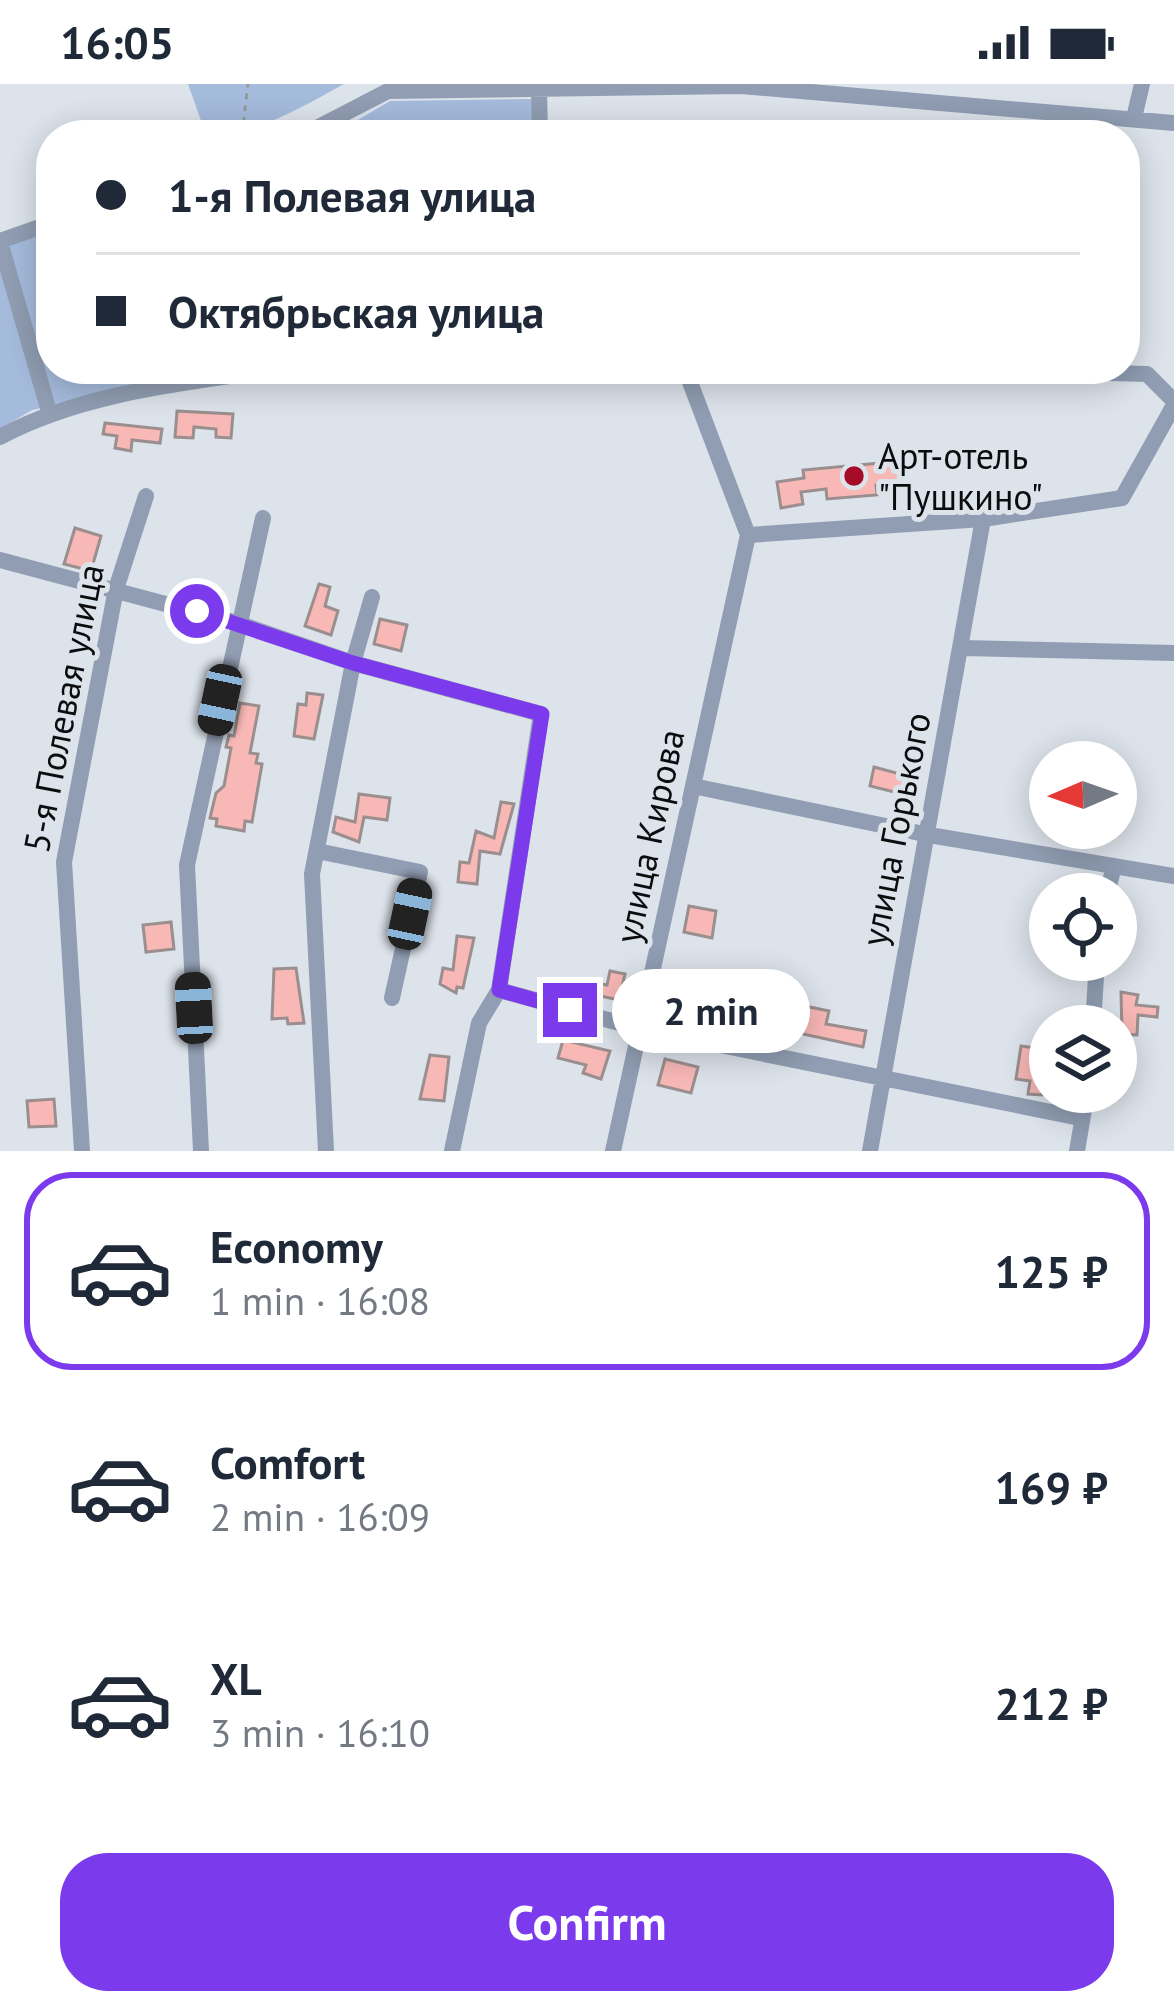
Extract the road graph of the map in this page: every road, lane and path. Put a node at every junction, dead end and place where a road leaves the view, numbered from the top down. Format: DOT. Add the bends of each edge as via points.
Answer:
graph roads {
  1 [pos="248,84"];
  2 [pos="1142,84"];
  3 [pos="539,89"];
  4 [pos="1134,118"];
  5 [pos="244,120"];
  6 [pos="332,120"];
  7 [pos="540,120"];
  8 [pos="1029,120"];
  9 [pos="1124,120"];
  10 [pos="1174,123"];
  11 [pos="36,228"];
  12 [pos="0,241"];
  13 [pos="36,366"];
  14 [pos="1140,374"];
  15 [pos="41,384"];
  16 [pos="180,384"];
  17 [pos="691,384"];
  18 [pos="1174,403"];
  19 [pos="50,415"];
  20 [pos="0,437"];
  21 [pos="146,496"];
  22 [pos="263,518"];
  23 [pos="983,519"];
  24 [pos="748,535"];
  25 [pos="0,560"];
  26 [pos="116,590"];
  27 [pos="372,597"];
  28 [pos="237,622"];
  29 [pos="962,648"];
  30 [pos="1174,653"];
  31 [pos="353,663"];
  32 [pos="693,786"];
  33 [pos="928,835"];
  34 [pos="317,851"];
  35 [pos="1114,866"];
  36 [pos="1112,873"];
  37 [pos="1174,876"];
  38 [pos="499,990"];
  39 [pos="392,998"];
  40 [pos="641,1029"];
  41 [pos="881,1082"];
  42 [pos="1081,1113"];
  43 [pos="1079,1118"];
  44 [pos="82,1151"];
  45 [pos="201,1151"];
  46 [pos="326,1151"];
  47 [pos="452,1151"];
  48 [pos="613,1151"];
  49 [pos="870,1151"];
  50 [pos="1077,1151"];
  1 -- 5 [label="path"];
  2 -- 4 [label="street"];
  3 -- 6 [label="street" via="388,91"];
  3 -- 7 [label="street"];
  3 -- 8 [label="street" via="741,86"];
  4 -- 9 [label="street"];
  4 -- 10 [label="street"];
  11 -- 12 [label="street"];
  12 -- 13 [label="street"];
  14 -- 18 [label="street"];
  15 -- 19 [label="street"];
  16 -- 19 [label="street"];
  17 -- 24 [label="street"];
  18 -- 23 [label="street" via="1122,498"];
  19 -- 20 [label="street"];
  21 -- 26 [label="street, 5-я Полевая улица"];
  22 -- 28 [label="street"];
  23 -- 24 [label="street"];
  23 -- 29 [label="street, улица Горького"];
  24 -- 32 [label="street, улица Кирова"];
  25 -- 26 [label="street"];
  26 -- 28 [label="street"];
  26 -- 44 [label="street, 5-я Полевая улица" via="64,862"];
  27 -- 31 [label="street"];
  28 -- 31 [label="street"];
  28 -- 45 [label="street" via="187,865"];
  29 -- 30 [label="street"];
  29 -- 33 [label="street, улица Горького"];
  31 -- 34 [label="street"];
  31 -- 38 [label="street" via="542,714"];
  32 -- 33 [label="street"];
  32 -- 40 [label="street, улица Кирова"];
  33 -- 35 [label="street"];
  33 -- 41 [label="street, улица Горького"];
  34 -- 39 [label="street" via="419,872"];
  34 -- 46 [label="street"];
  35 -- 36 [label="street"];
  35 -- 37 [label="street"];
  38 -- 40 [label="street"];
  38 -- 47 [label="street" via="479,1024"];
  40 -- 41 [label="street"];
  40 -- 48 [label="street, улица Кирова"];
  41 -- 43 [label="street"];
  41 -- 49 [label="street, улица Горького"];
  42 -- 43 [label="street"];
  43 -- 50 [label="street"];
}
